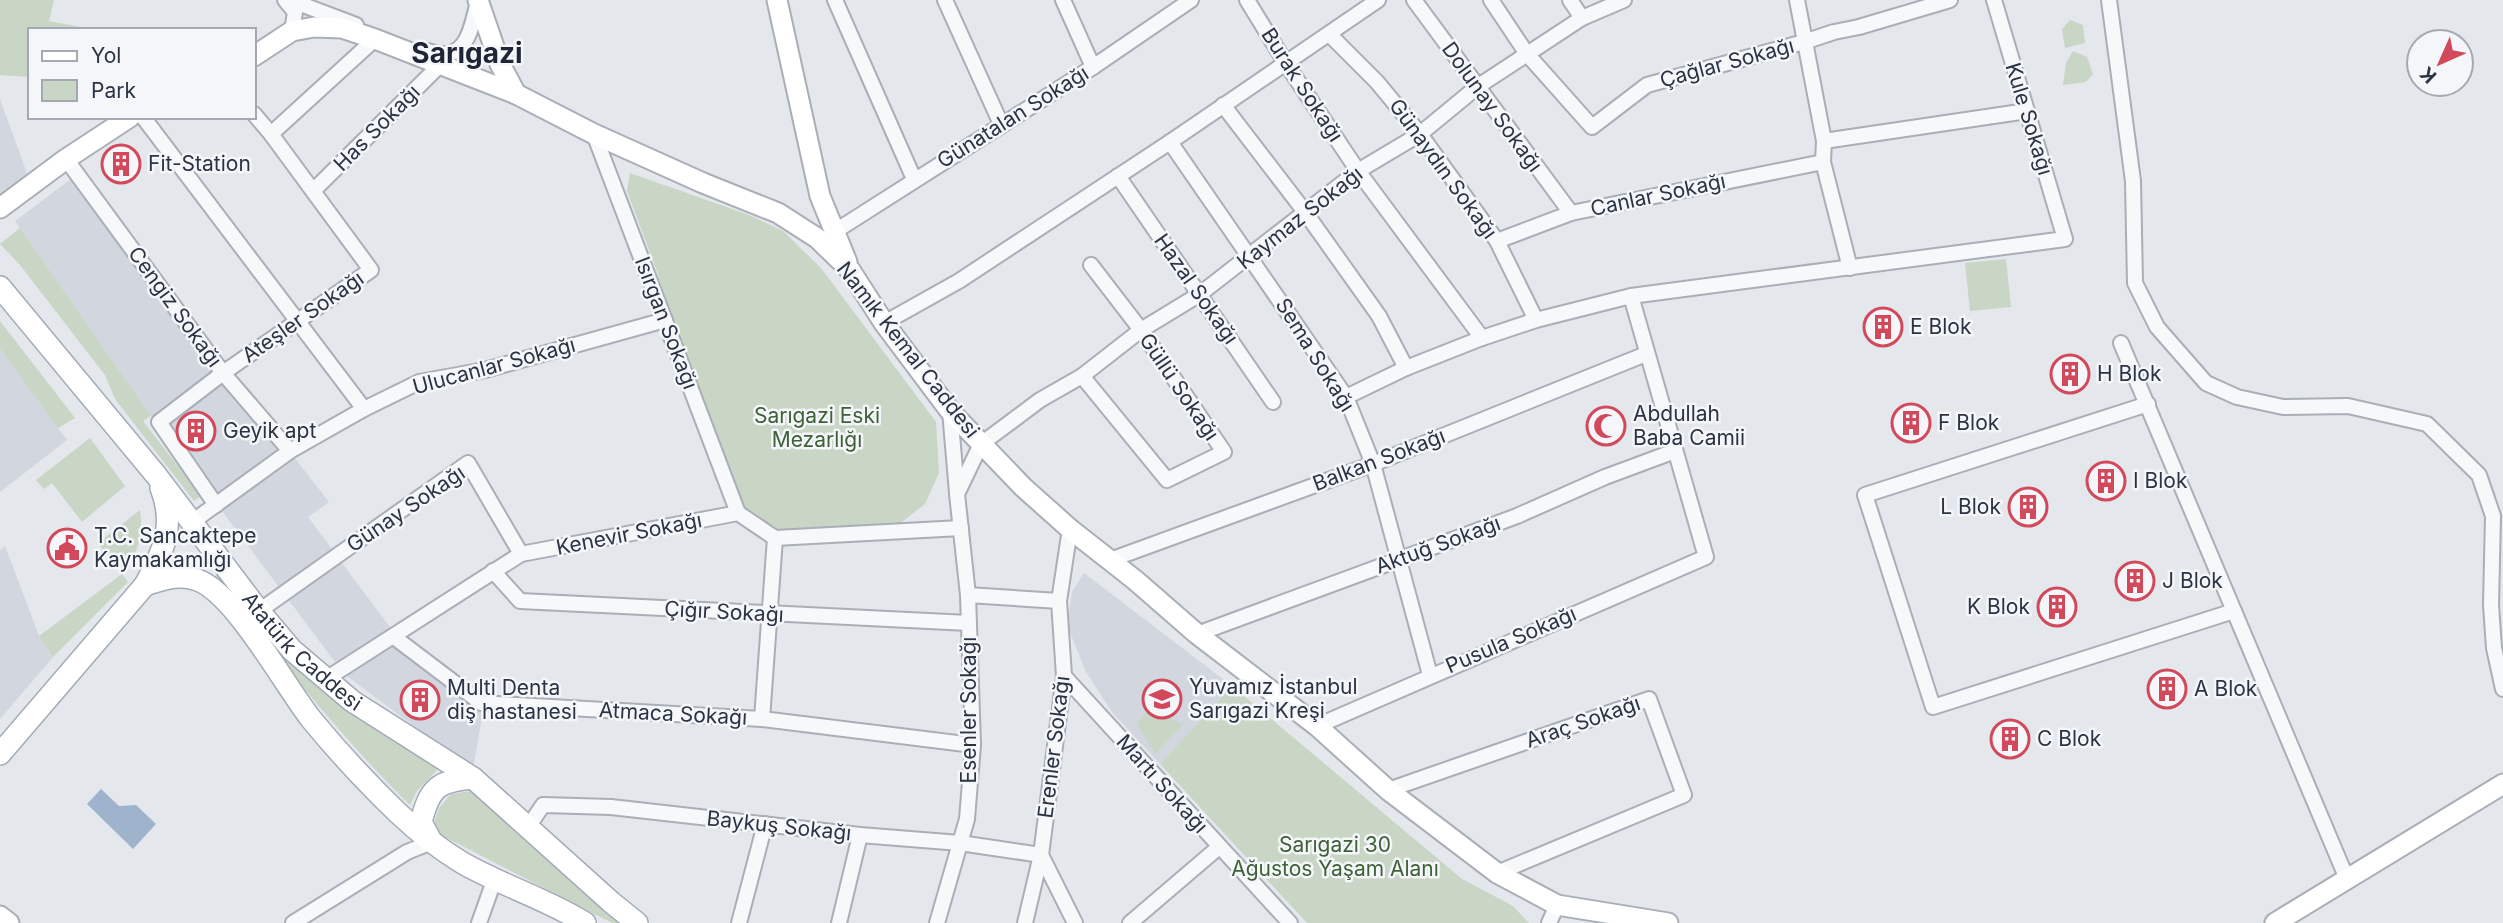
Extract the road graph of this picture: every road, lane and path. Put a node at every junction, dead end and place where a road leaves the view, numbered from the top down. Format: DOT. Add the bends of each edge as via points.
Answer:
graph roads {
  1 [pos="287,0"];
  2 [pos="777,0"];
  3 [pos="835,0"];
  4 [pos="945,0"];
  5 [pos="1063,0"];
  6 [pos="1190,0"];
  7 [pos="1248,0"];
  8 [pos="1378,0"];
  9 [pos="1413,0"];
  10 [pos="1491,0"];
  11 [pos="1570,0"];
  12 [pos="1624,0"];
  13 [pos="1797,0"];
  14 [pos="1950,0"];
  15 [pos="1994,0"];
  16 [pos="2109,0"];
  17 [pos="478,1"];
  18 [pos="1582,18"];
  19 [pos="292,31"];
  20 [pos="1329,34"];
  21 [pos="375,39"];
  22 [pos="1804,42"];
  23 [pos="1527,54"];
  24 [pos="256,55"];
  25 [pos="1285,62"];
  26 [pos="441,64"];
  27 [pos="1093,66"];
  28 [pos="1478,87"];
  29 [pos="516,94"];
  30 [pos="1223,105"];
  31 [pos="2027,111"];
  32 [pos="256,116"];
  33 [pos="127,119"];
  34 [pos="144,119"];
  35 [pos="1001,124"];
  36 [pos="271,134"];
  37 [pos="594,134"];
  38 [pos="1420,134"];
  39 [pos="1824,141"];
  40 [pos="1170,142"];
  41 [pos="65,159"];
  42 [pos="1823,162"];
  43 [pos="1358,171"];
  44 [pos="1118,176"];
  45 [pos="914,179"];
  46 [pos="313,191"];
  47 [pos="822,201"];
  48 [pos="0,208"];
  49 [pos="1305,212"];
  50 [pos="1571,213"];
  51 [pos="793,222"];
  52 [pos="834,232"];
  53 [pos="1497,241"];
  54 [pos="1251,257"];
  55 [pos="1091,265"];
  56 [pos="1850,268"];
  57 [pos="850,270"];
  58 [pos="0,287"];
  59 [pos="1200,294"];
  60 [pos="1631,296"];
  61 [pos="665,320"];
  62 [pos="1536,320"];
  63 [pos="296,322"];
  64 [pos="884,323"];
  65 [pos="1141,330"];
  66 [pos="1482,338"];
  67 [pos="2121,342"];
  68 [pos="1646,354"];
  69 [pos="1406,368"];
  70 [pos="223,373"];
  71 [pos="1082,376"];
  72 [pos="1346,397"];
  73 [pos="1273,402"];
  74 [pos="2148,404"];
  75 [pos="364,409"];
  76 [pos="950,411"];
  77 [pos="981,444"];
  78 [pos="290,451"];
  79 [pos="1675,451"];
  80 [pos="1373,464"];
  81 [pos="156,475"];
  82 [pos="957,494"];
  83 [pos="216,505"];
  84 [pos="738,513"];
  85 [pos="192,522"];
  86 [pos="961,527"];
  87 [pos="1070,529"];
  88 [pos="775,538"];
  89 [pos="521,554"];
  90 [pos="1110,560"];
  91 [pos="1398,560"];
  92 [pos="493,571"];
  93 [pos="145,585"];
  94 [pos="968,595"];
  95 [pos="1059,601"];
  96 [pos="259,611"];
  97 [pos="2234,611"];
  98 [pos="768,615"];
  99 [pos="969,623"];
  100 [pos="1198,635"];
  101 [pos="394,638"];
  102 [pos="1430,675"];
  103 [pos="1064,676"];
  104 [pos="326,679"];
  105 [pos="2503,689"];
  106 [pos="762,719"];
  107 [pos="1317,726"];
  108 [pos="973,745"];
  109 [pos="1,752"];
  110 [pos="473,778"];
  111 [pos="2503,785"];
  112 [pos="1388,790"];
  113 [pos="765,824"];
  114 [pos="528,827"];
  115 [pos="860,835"];
  116 [pos="432,842"];
  117 [pos="960,843"];
  118 [pos="1219,847"];
  119 [pos="1041,855"];
  120 [pos="1497,873"];
  121 [pos="495,877"];
  122 [pos="2347,879"];
  123 [pos="1553,914"];
  124 [pos="0,916"];
  125 [pos="575,920"];
  126 [pos="1284,921"];
  127 [pos="9,923"];
  128 [pos="293,923"];
  129 [pos="479,923"];
  130 [pos="637,923"];
  131 [pos="739,923"];
  132 [pos="839,923"];
  133 [pos="937,923"];
  134 [pos="1026,923"];
  135 [pos="1075,923"];
  136 [pos="1130,923"];
  137 [pos="1668,923"];
  138 [pos="2275,923"];
  1 -- 17 [label="street" via="440,56 455,52 467,41"];
  1 -- 19 [label="street" via="295,12"];
  2 -- 47 [label="main road"];
  3 -- 45 [label="street"];
  4 -- 35 [label="street"];
  5 -- 27 [label="street"];
  6 -- 27 [label="street, Günatalan Sokağı"];
  7 -- 25 [label="street, Burak Sokağı"];
  8 -- 20 [label="street"];
  9 -- 28 [label="street, Dolunay Sokağı"];
  10 -- 23 [label="street, Çağlar Sokağı"];
  11 -- 18 [label="street"];
  12 -- 18 [label="street, Kaymaz Sokağı"];
  13 -- 22 [label="street"];
  14 -- 22 [label="street, Çağlar Sokağı"];
  15 -- 31 [label="street, Kule Sokağı"];
  16 -- 105 [label="street" via="2133,181 2135,283 2157,327 2206,383 2237,397 2283,407 2348,406 2427,424 2479,475 2493,516 2491,605"];
  17 -- 29 [label="main road"];
  18 -- 23 [label="street, Kaymaz Sokağı"];
  19 -- 21 [label="main road, Namık Kemal Caddesi" via="342,28"];
  19 -- 24 [label="main road, Namık Kemal Caddesi"];
  20 -- 25 [label="street"];
  20 -- 38 [label="street, Günaydın Sokağı"];
  21 -- 26 [label="main road, Namık Kemal Caddesi"];
  21 -- 36 [label="street"];
  22 -- 23 [label="street, Çağlar Sokağı" via="1647,85 1592,127"];
  22 -- 39 [label="street"];
  23 -- 28 [label="street, Kaymaz Sokağı"];
  25 -- 30 [label="street"];
  25 -- 43 [label="street, Burak Sokağı"];
  26 -- 29 [label="main road, Namık Kemal Caddesi"];
  26 -- 46 [label="street, Has Sokağı"];
  27 -- 35 [label="street, Günatalan Sokağı"];
  28 -- 38 [label="street, Kaymaz Sokağı"];
  28 -- 50 [label="street, Dolunay Sokağı"];
  29 -- 37 [label="main road, Namık Kemal Caddesi"];
  30 -- 40 [label="street"];
  30 -- 49 [label="street"];
  31 -- 39 [label="street"];
  31 -- 56 [label="street, Kule Sokağı" via="2065,239"];
  32 -- 36 [label="street, Ateşler Sokağı"];
  33 -- 41 [label="main road"];
  34 -- 63 [label="street"];
  35 -- 45 [label="street, Günatalan Sokağı"];
  36 -- 46 [label="street, Ateşler Sokağı"];
  37 -- 51 [label="main road, Namık Kemal Caddesi"];
  37 -- 61 [label="street, Isırgan Sokağı"];
  38 -- 43 [label="street, Kaymaz Sokağı"];
  38 -- 53 [label="street, Günaydın Sokağı"];
  39 -- 42 [label="street"];
  40 -- 44 [label="street"];
  40 -- 54 [label="street, Sema Sokağı"];
  41 -- 48 [label="main road"];
  41 -- 70 [label="street, Cengiz Sokağı"];
  42 -- 50 [label="street, Canlar Sokağı"];
  42 -- 56 [label="street"];
  43 -- 49 [label="street, Kaymaz Sokağı"];
  43 -- 66 [label="street, Burak Sokağı"];
  44 -- 59 [label="street, Hazal Sokağı"];
  44 -- 64 [label="street" via="959,281"];
  45 -- 52 [label="street, Günatalan Sokağı"];
  46 -- 63 [label="street, Ateşler Sokağı" via="371,270"];
  47 -- 51 [label="main road" via="814,215"];
  47 -- 52 [label="main road"];
  49 -- 54 [label="street, Kaymaz Sokağı"];
  49 -- 69 [label="street" via="1379,316"];
  50 -- 53 [label="street, Canlar Sokağı"];
  51 -- 57 [label="main road, Namık Kemal Caddesi"];
  52 -- 57 [label="main road"];
  53 -- 62 [label="street, Günaydın Sokağı"];
  54 -- 59 [label="street, Kaymaz Sokağı"];
  54 -- 72 [label="street, Sema Sokağı"];
  55 -- 65 [label="street, Güllü Sokağı"];
  56 -- 60 [label="street"];
  57 -- 64 [label="main road, Namık Kemal Caddesi"];
  58 -- 81 [label="main road, Atatürk Caddesi"];
  59 -- 65 [label="street, Kaymaz Sokağı"];
  59 -- 73 [label="street, Hazal Sokağı"];
  60 -- 62 [label="street"];
  60 -- 68 [label="street"];
  61 -- 75 [label="street, Ulucanlar Sokağı" via="485,370 419,382"];
  61 -- 84 [label="street, Isırgan Sokağı"];
  62 -- 66 [label="street"];
  63 -- 70 [label="street, Ateşler Sokağı"];
  63 -- 75 [label="street"];
  64 -- 76 [label="main road, Namık Kemal Caddesi"];
  65 -- 71 [label="street, Kaymaz Sokağı"];
  65 -- 71 [label="street, Güllü Sokağı" via="1224,452 1167,480"];
  66 -- 69 [label="street"];
  67 -- 74 [label="street"];
  68 -- 79 [label="street"];
  68 -- 80 [label="street, Balkan Sokağı"];
  69 -- 72 [label="street"];
  70 -- 78 [label="street, Cengiz Sokağı"];
  70 -- 83 [label="street, Ateşler Sokağı" via="159,422"];
  71 -- 77 [label="street, Kaymaz Sokağı" via="1040,400"];
  72 -- 80 [label="street, Sema Sokağı"];
  74 -- 97 [label="street"];
  74 -- 97 [label="street" via="1865,495 1933,706"];
  75 -- 78 [label="street, Ulucanlar Sokağı"];
  76 -- 77 [label="main road, Namık Kemal Caddesi"];
  76 -- 82 [label="street, Esenler Sokağı"];
  77 -- 82 [label="street"];
  77 -- 87 [label="main road, Namık Kemal Caddesi"];
  78 -- 83 [label="street, Ulucanlar Sokağı"];
  79 -- 91 [label="street, Aktuğ Sokağı"];
  79 -- 102 [label="street, Pusula Sokağı" via="1706,557"];
  80 -- 90 [label="street, Balkan Sokağı"];
  80 -- 91 [label="street, Sema Sokağı"];
  81 -- 85 [label="main road, Atatürk Caddesi"];
  81 -- 93 [label="main road" via="165,498 166,540"];
  82 -- 86 [label="street, Esenler Sokağı"];
  83 -- 85 [label="street, Ulucanlar Sokağı"];
  84 -- 88 [label="street"];
  84 -- 89 [label="street, Kenevir Sokağı"];
  85 -- 96 [label="main road, Atatürk Caddesi"];
  86 -- 88 [label="street"];
  86 -- 94 [label="street, Esenler Sokağı"];
  87 -- 90 [label="main road, Namık Kemal Caddesi"];
  87 -- 95 [label="street, Erenler Sokağı"];
  88 -- 98 [label="street"];
  89 -- 92 [label="street, Kenevir Sokağı"];
  89 -- 96 [label="street, Günay Sokağı" via="468,463"];
  90 -- 100 [label="main road, Namık Kemal Caddesi"];
  91 -- 100 [label="street, Aktuğ Sokağı"];
  91 -- 102 [label="street, Sema Sokağı"];
  92 -- 98 [label="street, Çığır Sokağı" via="520,601"];
  92 -- 101 [label="street, Kenevir Sokağı"];
  93 -- 109 [label="main road"];
  93 -- 116 [label="main road, Atatürk Caddesi" via="186,577 202,582 224,599 310,718 355,770"];
  94 -- 95 [label="street"];
  94 -- 99 [label="street, Esenler Sokağı"];
  95 -- 103 [label="street, Erenler Sokağı"];
  96 -- 104 [label="main road, Atatürk Caddesi" via="292,650"];
  97 -- 122 [label="street"];
  98 -- 99 [label="street, Çığır Sokağı"];
  98 -- 106 [label="street"];
  99 -- 108 [label="street, Esenler Sokağı"];
  100 -- 107 [label="main road, Namık Kemal Caddesi"];
  101 -- 104 [label="street, Kenevir Sokağı"];
  101 -- 106 [label="street, Atmaca Sokağı" via="481,703"];
  102 -- 107 [label="street, Pusula Sokağı"];
  103 -- 118 [label="street, Martı Sokağı"];
  103 -- 119 [label="street, Erenler Sokağı"];
  104 -- 110 [label="main road, Atatürk Caddesi" via="383,722"];
  106 -- 108 [label="street, Atmaca Sokağı"];
  107 -- 112 [label="main road, Namık Kemal Caddesi"];
  108 -- 117 [label="street, Esenler Sokağı" via="967,820"];
  110 -- 114 [label="main road, Atatürk Caddesi"];
  110 -- 116 [label="main road" via="448,780 434,791 421,822"];
  111 -- 122 [label="main road"];
  112 -- 120 [label="main road, Namık Kemal Caddesi"];
  112 -- 120 [label="street, Araç Sokağı" via="1649,699 1684,795"];
  113 -- 114 [label="street, Baykuş Sokağı" via="611,807 543,805"];
  113 -- 115 [label="street, Baykuş Sokağı"];
  113 -- 131 [label="street"];
  114 -- 130 [label="main road, Atatürk Caddesi"];
  115 -- 117 [label="street, Baykuş Sokağı"];
  115 -- 132 [label="street"];
  116 -- 121 [label="main road, Atatürk Caddesi" via="462,863"];
  116 -- 128 [label="street" via="407,852"];
  117 -- 119 [label="street, Baykuş Sokağı"];
  117 -- 133 [label="street, Esenler Sokağı"];
  118 -- 126 [label="street, Martı Sokağı"];
  118 -- 136 [label="street"];
  119 -- 134 [label="street, Erenler Sokağı"];
  119 -- 135 [label="street"];
  120 -- 123 [label="main road, Namık Kemal Caddesi"];
  121 -- 125 [label="main road, Atatürk Caddesi"];
  121 -- 129 [label="street"];
  122 -- 138 [label="main road"];
  123 -- 137 [label="main road, Namık Kemal Caddesi"];
  124 -- 127 [label="main road"];
}
